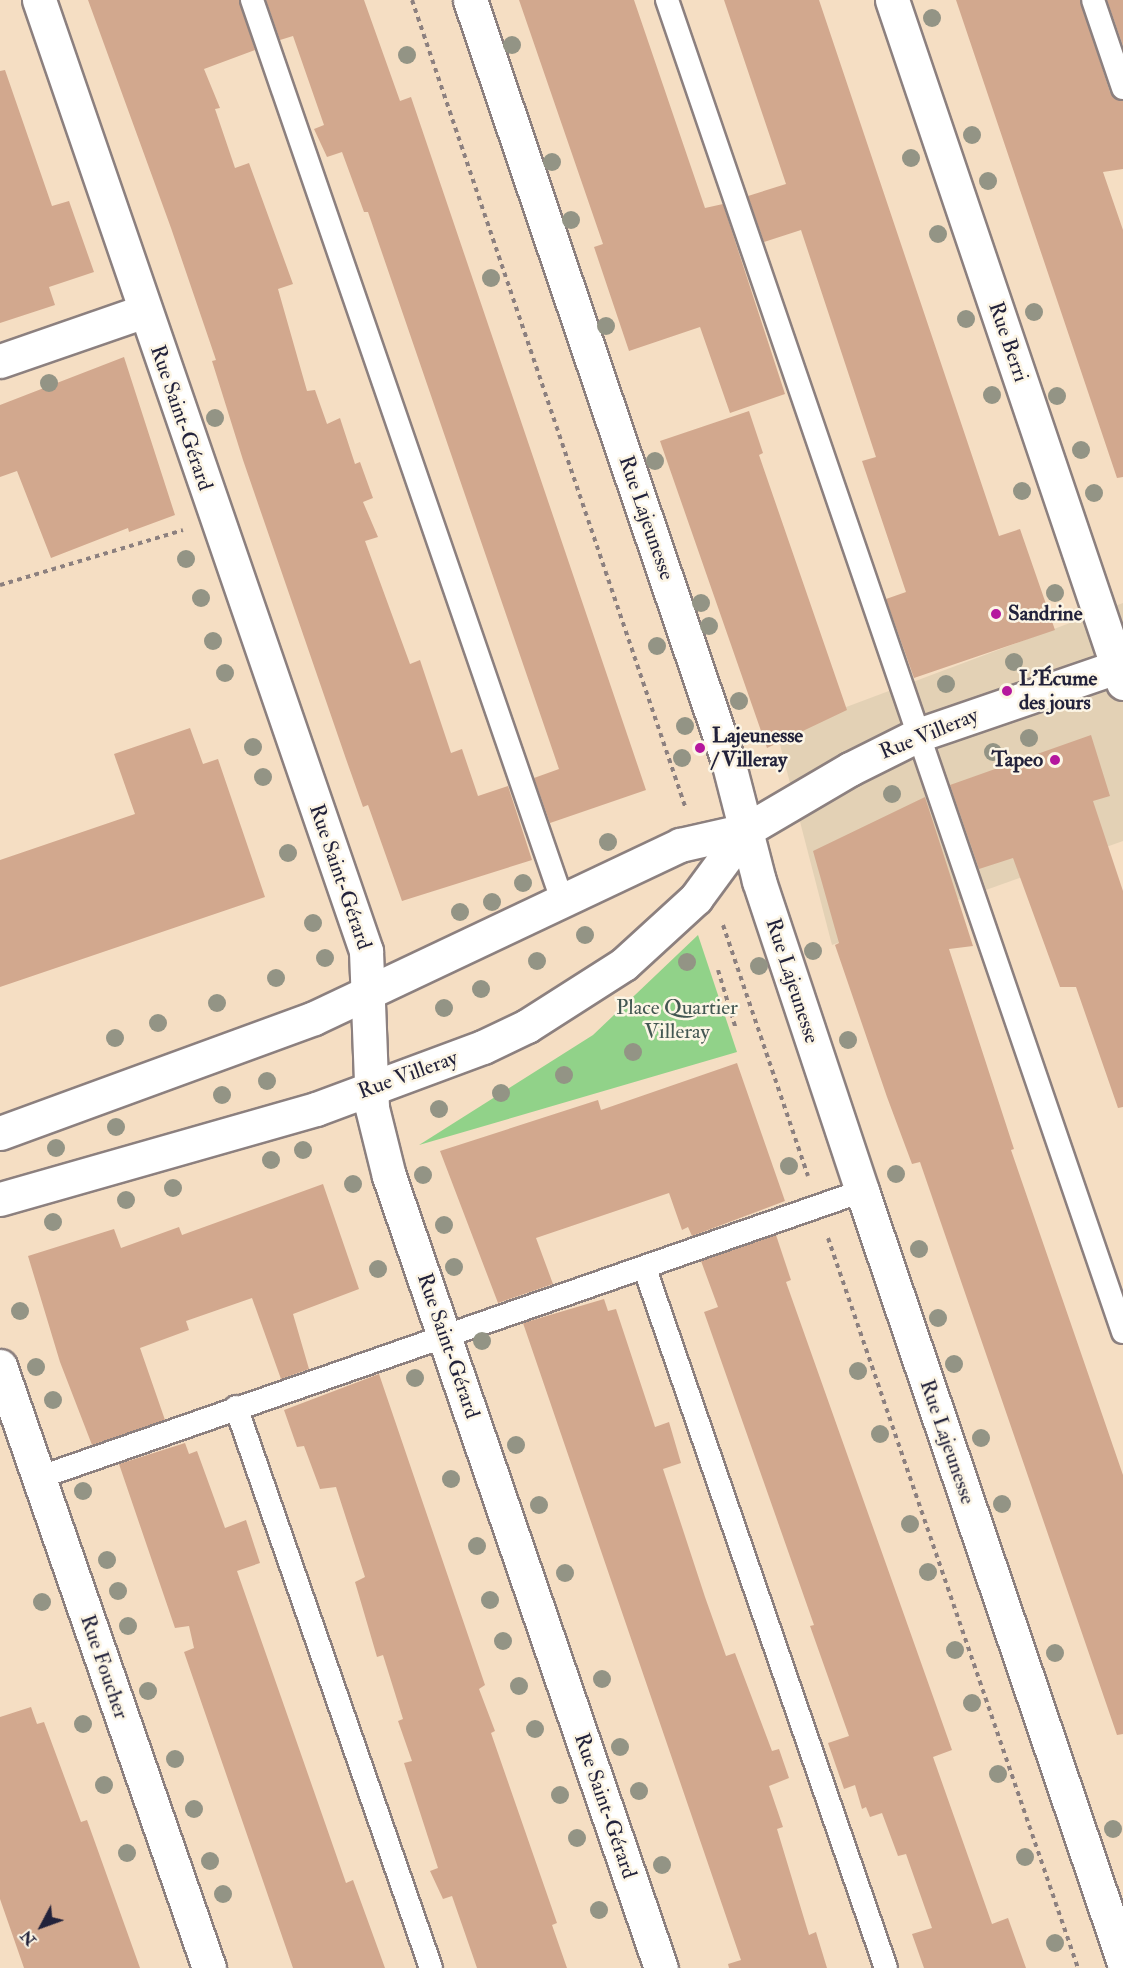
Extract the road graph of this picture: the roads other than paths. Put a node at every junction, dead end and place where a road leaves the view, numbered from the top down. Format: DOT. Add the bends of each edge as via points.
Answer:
graph roads {
  1 [pos="39,0"];
  2 [pos="252,0"];
  3 [pos="470,0"];
  4 [pos="667,0"];
  5 [pos="892,0"];
  6 [pos="1094,0"];
  7 [pos="1123,88"];
  8 [pos="144,311"];
  9 [pos="0,361"];
  10 [pos="1121,672"];
  11 [pos="918,735"];
  12 [pos="746,830"];
  13 [pos="562,900"];
  14 [pos="370,992"];
  15 [pos="372,1088"];
  16 [pos="0,1133"];
  17 [pos="862,1191"];
  18 [pos="0,1199"];
  19 [pos="645,1269"];
  20 [pos="1123,1332"];
  21 [pos="445,1337"];
  22 [pos="0,1366"];
  23 [pos="236,1407"];
  24 [pos="38,1478"];
  25 [pos="1123,1960"];
  26 [pos="209,1968"];
  27 [pos="430,1968"];
  28 [pos="661,1968"];
  29 [pos="886,1968"];
  1 -- 8 [label="street, Rue Saint-Gérard"];
  2 -- 13 [label="lane"];
  3 -- 12 [label="street, Rue Lajeunesse" via="730,768"];
  4 -- 11 [label="lane"];
  5 -- 10 [label="street, Rue Berri"];
  6 -- 7 [label="lane"];
  8 -- 9 [label="street"];
  8 -- 14 [label="street, Rue Saint-Gérard" via="366,951"];
  10 -- 11 [label="street, Rue Villeray"];
  11 -- 12 [label="street, Rue Villeray" via="850,769"];
  11 -- 20 [label="lane"];
  12 -- 13 [label="street, Rue Villeray" via="680,845"];
  12 -- 15 [label="street, Rue Villeray" via="696,897 603,979 554,1012 483,1047"];
  12 -- 17 [label="street, Rue Lajeunesse" via="759,881"];
  13 -- 14 [label="street, Rue Villeray"];
  14 -- 15 [label="street, Rue Saint-Gérard"];
  14 -- 16 [label="street, Rue Villeray" via="314,1018"];
  15 -- 18 [label="street, Rue Villeray" via="316,1109"];
  15 -- 21 [label="street, Rue Saint-Gérard" via="374,1116 389,1176"];
  17 -- 19 [label="lane"];
  17 -- 25 [label="street, Rue Lajeunesse"];
  19 -- 21 [label="lane"];
  19 -- 29 [label="lane"];
  21 -- 23 [label="lane"];
  21 -- 28 [label="street, Rue Saint-Gérard"];
  22 -- 24 [label="street, Rue Foucher"];
  23 -- 24 [label="lane"];
  23 -- 27 [label="lane"];
  24 -- 26 [label="street, Rue Foucher"];
}
